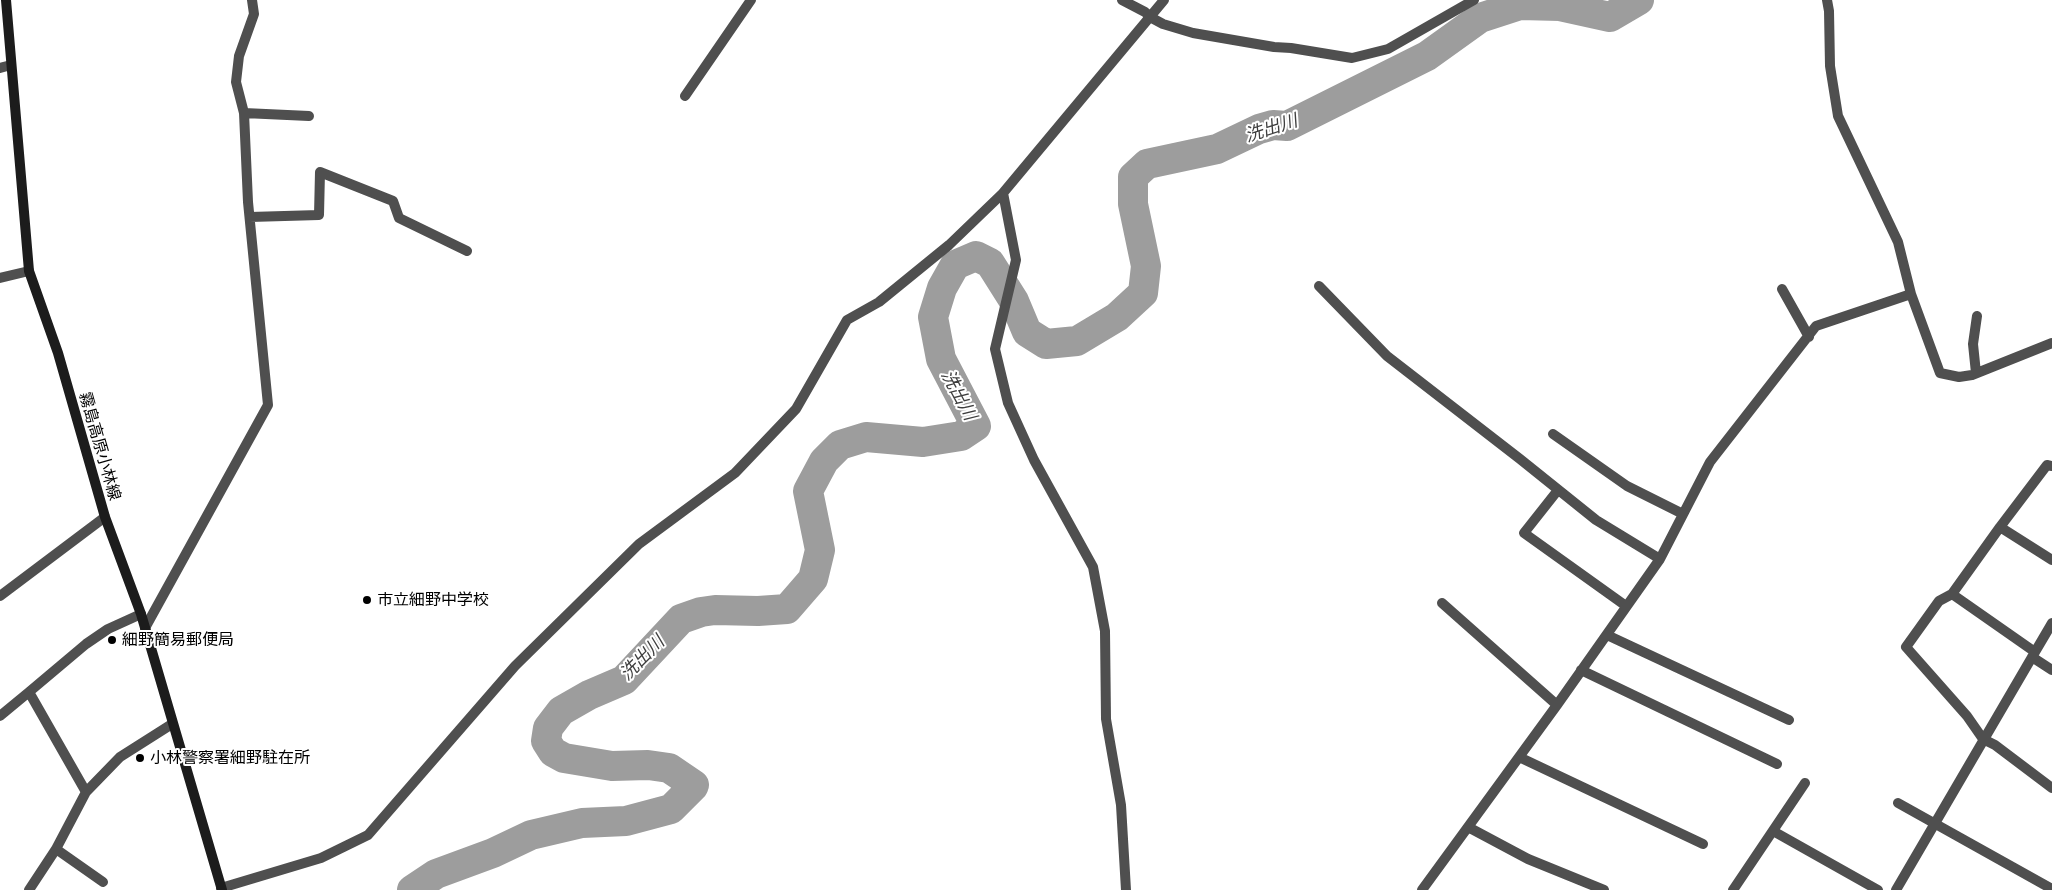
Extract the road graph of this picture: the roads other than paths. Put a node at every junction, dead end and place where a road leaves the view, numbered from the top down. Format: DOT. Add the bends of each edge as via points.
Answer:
graph roads {
  1 [pos="6,0"];
  2 [pos="252,0"];
  3 [pos="751,0"];
  4 [pos="1122,0"];
  5 [pos="1164,0"];
  6 [pos="1474,0"];
  7 [pos="1826,0"];
  8 [pos="1150,17"];
  9 [pos="12,65"];
  10 [pos="0,68"];
  11 [pos="685,96"];
  12 [pos="244,113"];
  13 [pos="309,116"];
  14 [pos="1003,193"];
  15 [pos="250,217"];
  16 [pos="467,252"];
  17 [pos="29,271"];
  18 [pos="0,278"];
  19 [pos="1319,286"];
  20 [pos="1782,288"];
  21 [pos="1911,294"];
  22 [pos="1977,316"];
  23 [pos="1809,337"];
  24 [pos="2052,343"];
  25 [pos="1976,373"];
  26 [pos="1553,434"];
  27 [pos="2052,466"];
  28 [pos="1558,490"];
  29 [pos="1683,514"];
  30 [pos="105,517"];
  31 [pos="2000,527"];
  32 [pos="1660,559"];
  33 [pos="2052,560"];
  34 [pos="1952,594"];
  35 [pos="0,596"];
  36 [pos="1442,603"];
  37 [pos="1626,606"];
  38 [pos="141,614"];
  39 [pos="2052,623"];
  40 [pos="145,628"];
  41 [pos="1606,635"];
  42 [pos="2033,654"];
  43 [pos="1581,670"];
  44 [pos="2052,670"];
  45 [pos="29,692"];
  46 [pos="1557,705"];
  47 [pos="0,716"];
  48 [pos="1789,720"];
  49 [pos="172,724"];
  50 [pos="1983,739"];
  51 [pos="1519,757"];
  52 [pos="1777,764"];
  53 [pos="1806,783"];
  54 [pos="2052,788"];
  55 [pos="86,792"];
  56 [pos="1898,803"];
  57 [pos="1934,825"];
  58 [pos="1468,827"];
  59 [pos="1773,831"];
  60 [pos="1703,844"];
  61 [pos="56,849"];
  62 [pos="103,882"];
  63 [pos="221,889"];
  64 [pos="2052,889"];
  65 [pos="29,890"];
  66 [pos="1126,890"];
  67 [pos="1422,890"];
  68 [pos="1604,890"];
  69 [pos="1733,890"];
  70 [pos="1878,890"];
  71 [pos="1896,890"];
  1 -- 9 [label="main road, 霧島高原小林線"];
  2 -- 12 [label="street" via="254,14 238,56 236,82"];
  3 -- 11 [label="street"];
  4 -- 8 [label="street"];
  5 -- 8 [label="street"];
  6 -- 8 [label="street" via="1388,49 1352,58 1193,33"];
  7 -- 21 [label="street" via="1830,66 1838,116 1898,242"];
  8 -- 14 [label="street"];
  9 -- 10 [label="street"];
  9 -- 17 [label="main road, 霧島高原小林線"];
  12 -- 13 [label="street"];
  12 -- 15 [label="street"];
  14 -- 63 [label="street" via="879,302 847,320 796,409 735,473 639,544 515,666 368,835 321,858"];
  14 -- 66 [label="street" via="1016,260 995,349 1011,411 1093,567 1105,631 1106,720 1121,805"];
  15 -- 16 [label="street" via="318,215 320,172 393,201 399,218"];
  15 -- 40 [label="street" via="268,405"];
  17 -- 18 [label="street"];
  17 -- 30 [label="main road, 霧島高原小林線" via="58,353"];
  19 -- 28 [label="street" via="1387,356"];
  20 -- 23 [label="street"];
  21 -- 23 [label="street" via="1816,326"];
  21 -- 25 [label="street" via="1940,373 1959,377"];
  22 -- 25 [label="street" via="1973,344"];
  23 -- 29 [label="street" via="1710,462"];
  24 -- 25 [label="street"];
  26 -- 29 [label="street" via="1627,486"];
  27 -- 31 [label="street" via="2047,465"];
  28 -- 32 [label="street" via="1596,520"];
  28 -- 37 [label="street" via="1524,533"];
  29 -- 32 [label="street"];
  30 -- 35 [label="street"];
  30 -- 38 [label="main road, 霧島高原小林線"];
  31 -- 33 [label="street"];
  31 -- 34 [label="street"];
  32 -- 37 [label="street"];
  34 -- 42 [label="street"];
  34 -- 50 [label="street" via="1939,601 1906,647"];
  36 -- 46 [label="street"];
  37 -- 41 [label="street"];
  38 -- 40 [label="main road, 霧島高原小林線"];
  38 -- 45 [label="street" via="108,629 86,644"];
  39 -- 42 [label="street"];
  40 -- 49 [label="main road, 霧島高原小林線"];
  41 -- 43 [label="street"];
  41 -- 48 [label="street"];
  42 -- 44 [label="street"];
  42 -- 50 [label="street"];
  43 -- 46 [label="street"];
  43 -- 52 [label="street"];
  45 -- 47 [label="street"];
  45 -- 55 [label="street"];
  46 -- 51 [label="street"];
  49 -- 55 [label="street" via="120,757"];
  49 -- 63 [label="main road, 霧島高原小林線"];
  50 -- 54 [label="street"];
  50 -- 57 [label="street"];
  51 -- 58 [label="street"];
  51 -- 60 [label="street"];
  53 -- 59 [label="street"];
  55 -- 61 [label="street"];
  56 -- 57 [label="street"];
  57 -- 64 [label="street"];
  57 -- 71 [label="street"];
  58 -- 67 [label="street"];
  58 -- 68 [label="street" via="1528,859"];
  59 -- 69 [label="street"];
  59 -- 70 [label="street"];
  61 -- 62 [label="street"];
  61 -- 65 [label="street"];
}
